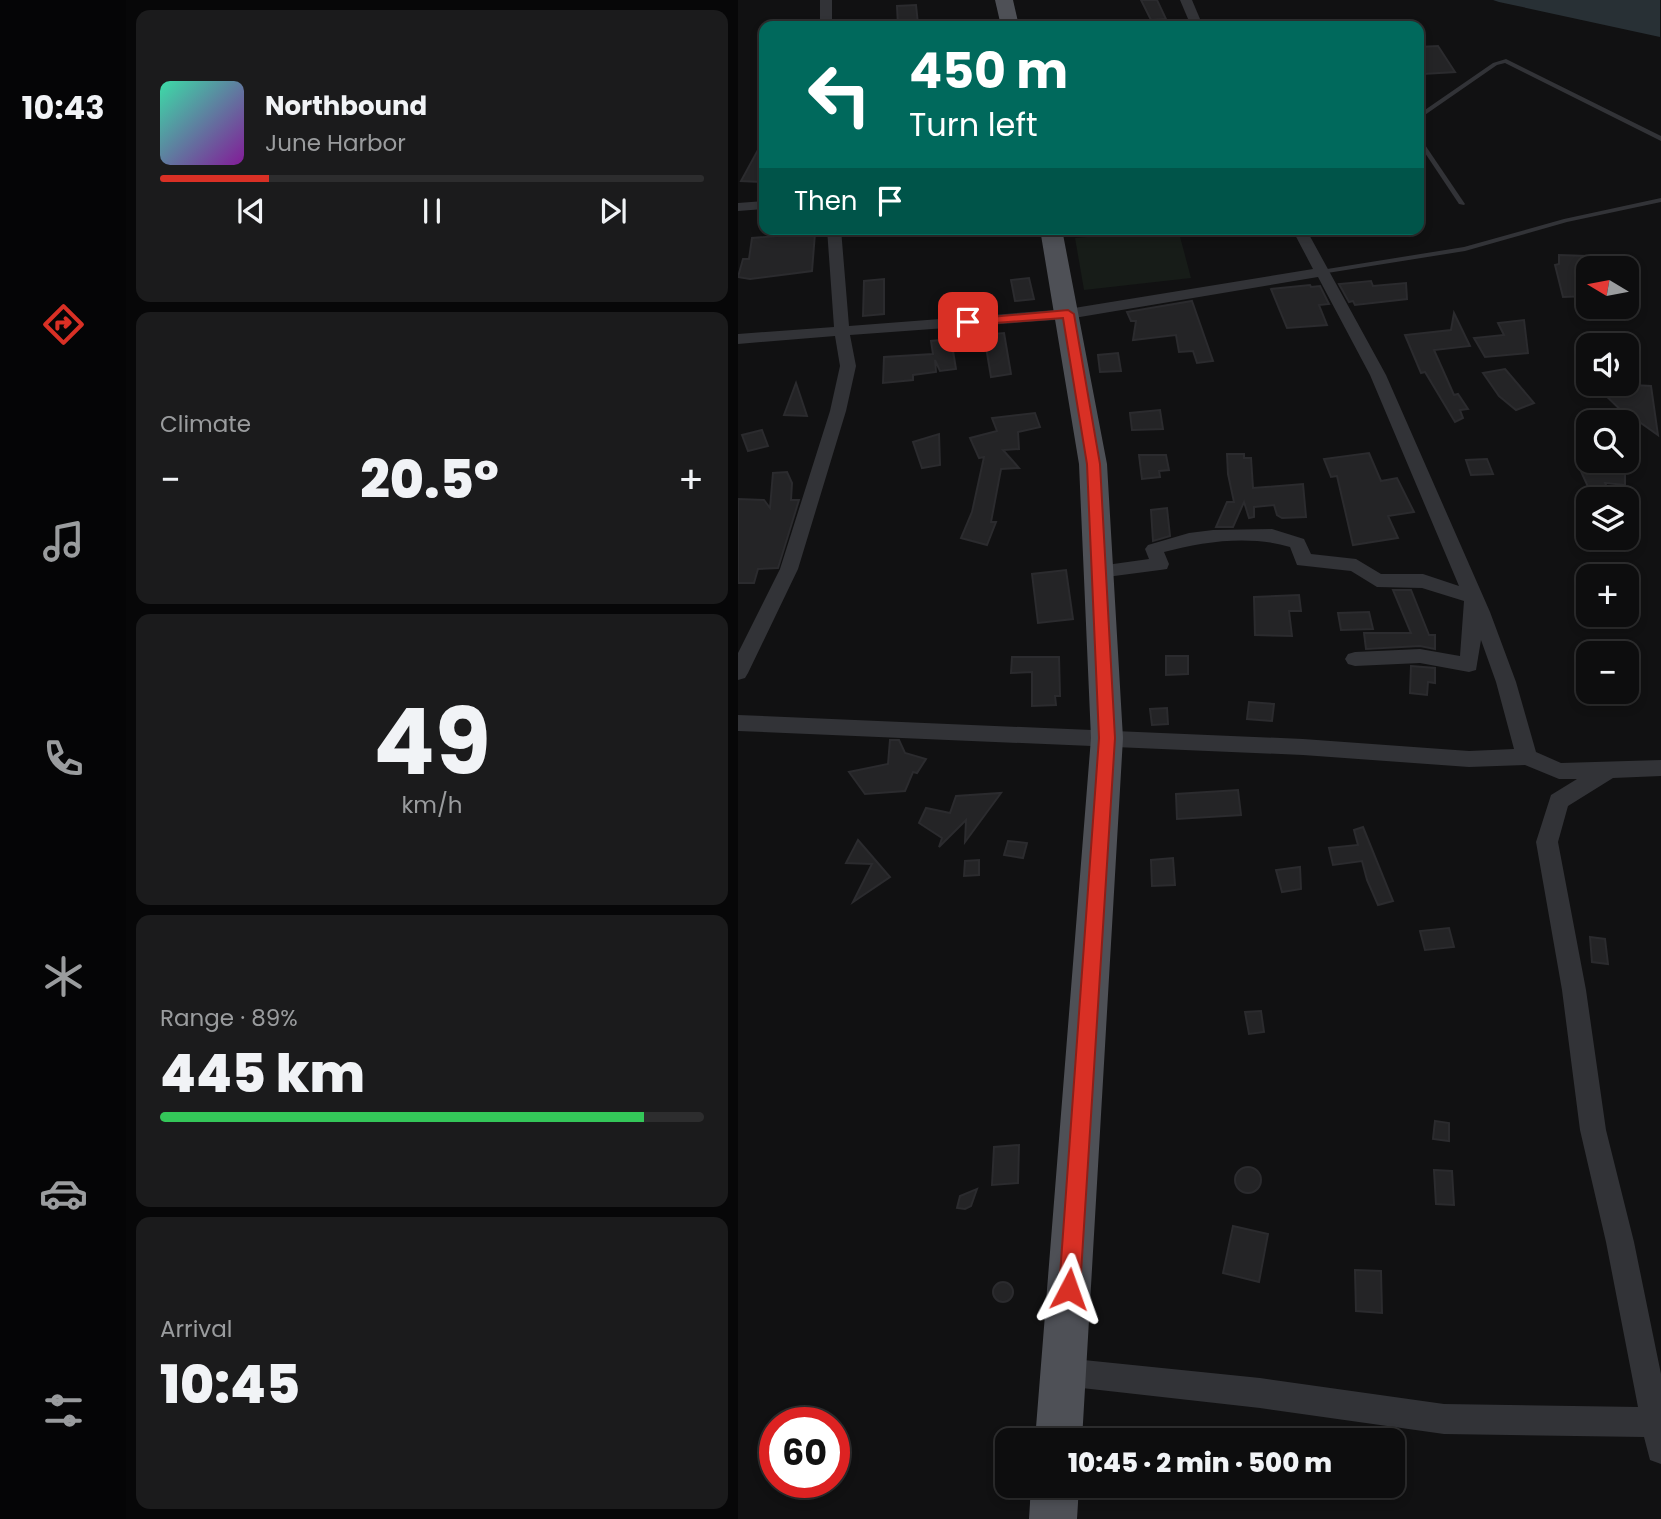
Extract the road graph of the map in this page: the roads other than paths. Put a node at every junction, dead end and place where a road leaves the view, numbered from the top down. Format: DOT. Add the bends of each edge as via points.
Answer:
graph roads {
  1 [pos="826,0"];
  2 [pos="1005,0"];
  3 [pos="1186,0"];
  4 [pos="826,21"];
  5 [pos="1009,21"];
  6 [pos="1194,21"];
  7 [pos="1424,114"];
  8 [pos="1660,139"];
  9 [pos="1424,147"];
  10 [pos="1660,200"];
  11 [pos="1462,204"];
  12 [pos="759,205"];
  13 [pos="738,207"];
  14 [pos="834,235"];
  15 [pos="1052,235"];
  16 [pos="1302,235"];
  17 [pos="1321,272"];
  18 [pos="1068,314"];
  19 [pos="842,332"];
  20 [pos="738,339"];
  21 [pos="1099,572"];
  22 [pos="1474,597"];
  23 [pos="1355,659"];
  24 [pos="738,673"];
  25 [pos="738,723"];
  26 [pos="1107,738"];
  27 [pos="1527,757"];
  28 [pos="1660,768"];
  29 [pos="1609,769"];
  30 [pos="1064,1372"];
  31 [pos="1060,1428"];
  32 [pos="1658,1431"];
  33 [pos="1054,1498"];
  34 [pos="1053,1519"];
  1 -- 4 [label="street"];
  2 -- 5 [label="main road"];
  3 -- 6 [label="street"];
  7 -- 8 [label="lane" via="1506,61"];
  9 -- 11 [label="lane"];
  10 -- 17 [label="lane" via="1566,220 1465,249"];
  12 -- 13 [label="street"];
  14 -- 19 [label="street"];
  15 -- 18 [label="main road"];
  16 -- 17 [label="street"];
  17 -- 18 [label="street"];
  17 -- 22 [label="street" via="1378,375"];
  18 -- 19 [label="street"];
  18 -- 21 [label="main road" via="1093,464"];
  19 -- 20 [label="street"];
  19 -- 24 [label="street" via="848,366 828,446 789,569"];
  21 -- 22 [label="street" via="1160,564 1154,549 1189,539 1272,534 1299,543 1304,560 1356,565 1377,580 1423,581"];
  21 -- 26 [label="main road"];
  22 -- 23 [label="street" via="1469,665 1420,656"];
  22 -- 27 [label="street" via="1506,682"];
  25 -- 26 [label="street"];
  26 -- 27 [label="street" via="1469,759"];
  26 -- 30 [label="main road"];
  27 -- 29 [label="street" via="1559,771"];
  28 -- 29 [label="street"];
  29 -- 32 [label="street" via="1559,801 1547,842 1593,1130"];
  30 -- 31 [label="main road"];
  30 -- 32 [label="street" via="1444,1419"];
  33 -- 34 [label="main road"];
}
